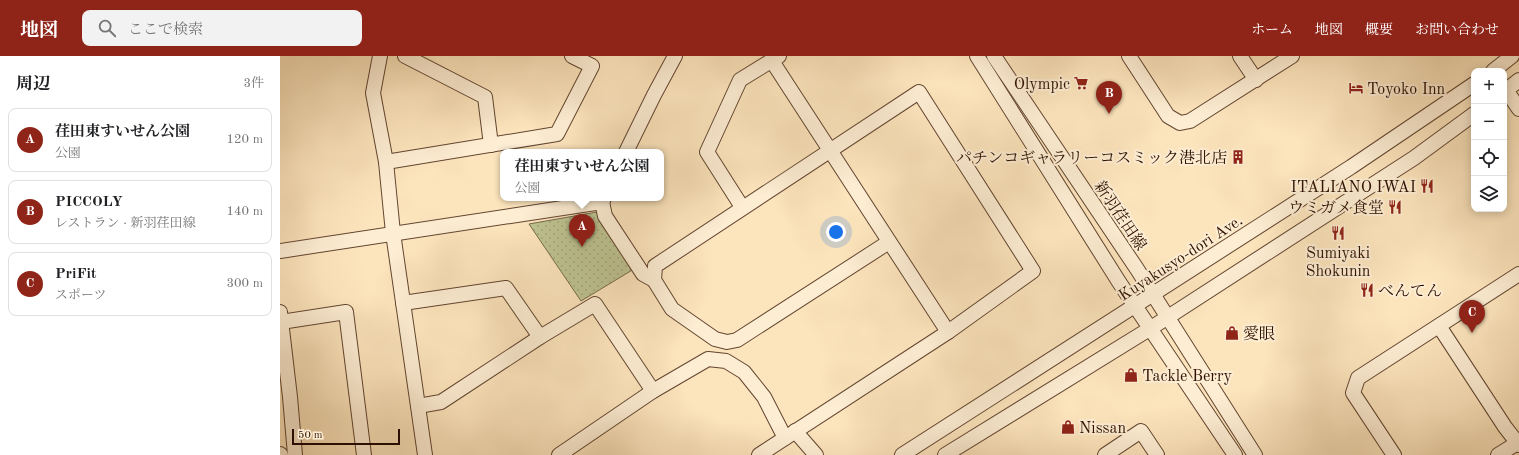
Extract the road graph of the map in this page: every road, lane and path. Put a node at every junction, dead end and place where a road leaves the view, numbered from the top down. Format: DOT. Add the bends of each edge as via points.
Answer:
graph roads {
  1 [pos="380,56"];
  2 [pos="405,56"];
  3 [pos="572,56"];
  4 [pos="675,56"];
  5 [pos="977,56"];
  6 [pos="994,56"];
  7 [pos="1129,56"];
  8 [pos="1240,56"];
  9 [pos="1292,56"];
  10 [pos="1512,56"];
  11 [pos="776,58"];
  12 [pos="1497,68"];
  13 [pos="1256,80"];
  14 [pos="1519,80"];
  15 [pos="1471,86"];
  16 [pos="1507,89"];
  17 [pos="1507,93"];
  18 [pos="1519,109"];
  19 [pos="1471,116"];
  20 [pos="491,144"];
  21 [pos="627,149"];
  22 [pos="830,150"];
  23 [pos="386,162"];
  24 [pos="597,201"];
  25 [pos="603,201"];
  26 [pos="742,207"];
  27 [pos="393,233"];
  28 [pos="889,242"];
  29 [pos="280,251"];
  30 [pos="1519,274"];
  31 [pos="654,280"];
  32 [pos="1153,294"];
  33 [pos="403,303"];
  34 [pos="1136,306"];
  35 [pos="280,317"];
  36 [pos="1168,317"];
  37 [pos="1439,326"];
  38 [pos="1151,328"];
  39 [pos="948,332"];
  40 [pos="540,337"];
  41 [pos="653,391"];
  42 [pos="418,406"];
  43 [pos="790,435"];
  44 [pos="1518,443"];
  45 [pos="295,455"];
  46 [pos="364,455"];
  47 [pos="425,455"];
  48 [pos="558,455"];
  49 [pos="759,455"];
  50 [pos="816,455"];
  51 [pos="902,455"];
  52 [pos="945,455"];
  53 [pos="1105,455"];
  54 [pos="1157,455"];
  55 [pos="1235,455"];
  56 [pos="1255,455"];
  57 [pos="1394,455"];
  58 [pos="1498,455"];
  1 -- 23 [label="street" via="373,93"];
  2 -- 20 [label="street" via="485,97"];
  3 -- 20 [label="street" via="592,66 557,134"];
  4 -- 21 [label="street"];
  5 -- 34 [label="street"];
  6 -- 32 [label="street, 新羽荏田線"];
  7 -- 13 [label="street" via="1168,116 1180,124 1190,121"];
  8 -- 13 [label="street"];
  9 -- 13 [label="street"];
  10 -- 12 [label="street"];
  11 -- 22 [label="street"];
  11 -- 26 [label="street" via="740,80 707,152"];
  14 -- 16 [label="street"];
  15 -- 32 [label="street, Kuyakusyo-dori Ave."];
  17 -- 18 [label="street"];
  19 -- 36 [label="street" via="1414,158"];
  20 -- 23 [label="street"];
  22 -- 26 [label="street"];
  22 -- 28 [label="street"];
  22 -- 39 [label="street" via="919,92 1033,271"];
  23 -- 27 [label="street"];
  24 -- 27 [label="street"];
  25 -- 31 [label="street" via="605,216 643,274"];
  26 -- 31 [label="street" via="655,266"];
  27 -- 29 [label="street"];
  27 -- 33 [label="street"];
  28 -- 31 [label="street" via="738,340 727,342 715,339 672,309"];
  28 -- 39 [label="street"];
  30 -- 37 [label="street"];
  32 -- 34 [label="street, Kuyakusyo-dori Ave."];
  32 -- 36 [label="street, 新羽荏田線"];
  33 -- 40 [label="street" via="506,288"];
  33 -- 47 [label="street"];
  34 -- 38 [label="street"];
  34 -- 51 [label="street, Kuyakusyo-dori Ave."];
  35 -- 45 [label="street"];
  35 -- 46 [label="street" via="346,312"];
  36 -- 38 [label="street"];
  36 -- 56 [label="street, 新羽荏田線"];
  37 -- 44 [label="street"];
  37 -- 57 [label="street" via="1358,378 1353,393"];
  38 -- 52 [label="street"];
  38 -- 55 [label="street"];
  39 -- 43 [label="street"];
  40 -- 41 [label="street" via="595,304"];
  40 -- 42 [label="street" via="441,402"];
  41 -- 43 [label="street" via="708,359 726,361 744,372"];
  41 -- 48 [label="street"];
  43 -- 49 [label="street"];
  43 -- 50 [label="street"];
  44 -- 58 [label="street"];
  53 -- 54 [label="street" via="1142,431"];
}
